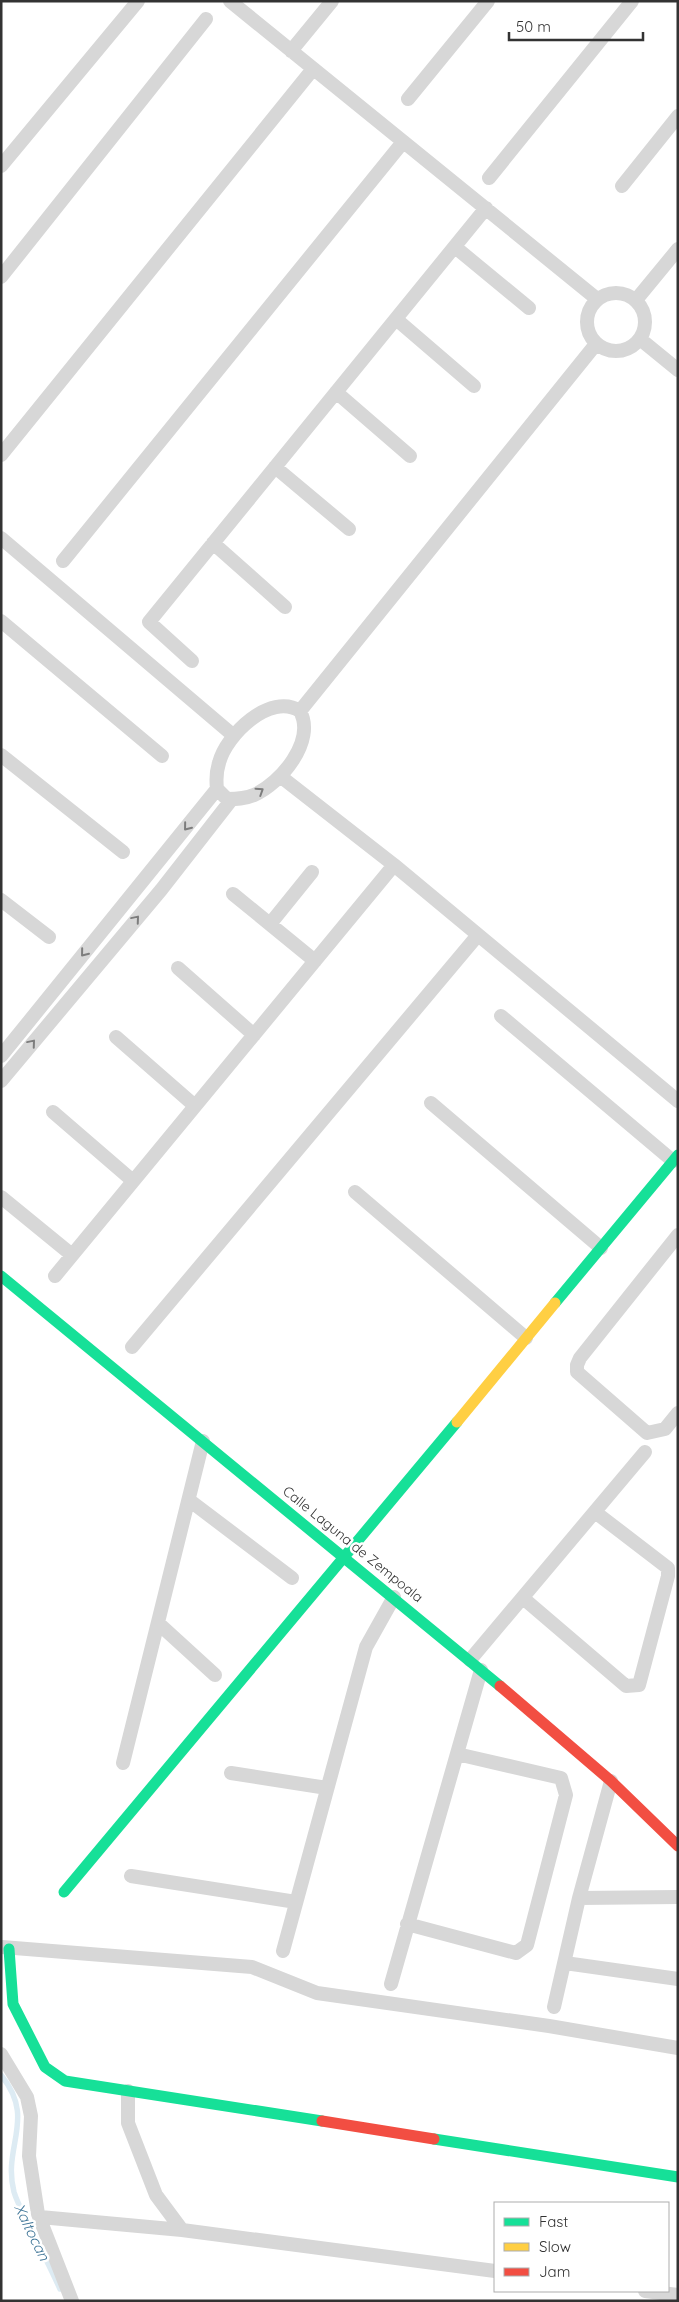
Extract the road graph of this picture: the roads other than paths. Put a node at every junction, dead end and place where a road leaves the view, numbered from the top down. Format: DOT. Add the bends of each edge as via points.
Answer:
graph roads {
  1 [pos="138,1"];
  2 [pos="230,1"];
  3 [pos="332,1"];
  4 [pos="488,1"];
  5 [pos="632,1"];
  6 [pos="206,19"];
  7 [pos="291,51"];
  8 [pos="313,69"];
  9 [pos="408,99"];
  10 [pos="678,116"];
  11 [pos="403,142"];
  12 [pos="1,166"];
  13 [pos="489,178"];
  14 [pos="622,186"];
  15 [pos="486,208"];
  16 [pos="455,246"];
  17 [pos="676,256"];
  18 [pos="1,277"];
  19 [pos="597,299"];
  20 [pos="636,300"];
  21 [pos="529,308"];
  22 [pos="396,319"];
  23 [pos="640,339"];
  24 [pos="596,344"];
  25 [pos="678,370"];
  26 [pos="474,386"];
  27 [pos="336,392"];
  28 [pos="1,455"];
  29 [pos="410,456"];
  30 [pos="275,467"];
  31 [pos="349,529"];
  32 [pos="1,538"];
  33 [pos="213,543"];
  34 [pos="63,561"];
  35 [pos="285,607"];
  36 [pos="1,621"];
  37 [pos="192,661"];
  38 [pos="300,711"];
  39 [pos="234,736"];
  40 [pos="1,755"];
  41 [pos="162,756"];
  42 [pos="280,776"];
  43 [pos="218,789"];
  44 [pos="232,799"];
  45 [pos="123,852"];
  46 [pos="394,865"];
  47 [pos="312,872"];
  48 [pos="234,894"];
  49 [pos="1,900"];
  50 [pos="270,924"];
  51 [pos="478,935"];
  52 [pos="49,937"];
  53 [pos="314,961"];
  54 [pos="178,968"];
  55 [pos="501,1016"];
  56 [pos="254,1035"];
  57 [pos="116,1037"];
  58 [pos="1,1056"];
  59 [pos="1,1081"];
  60 [pos="431,1102"];
  61 [pos="678,1102"];
  62 [pos="195,1106"];
  63 [pos="53,1112"];
  64 [pos="676,1158"];
  65 [pos="133,1181"];
  66 [pos="355,1192"];
  67 [pos="1,1198"];
  68 [pos="678,1235"];
  69 [pos="601,1248"];
  70 [pos="72,1255"];
  71 [pos="1,1276"];
  72 [pos="55,1276"];
  73 [pos="526,1338"];
  74 [pos="132,1347"];
  75 [pos="678,1413"];
  76 [pos="203,1441"];
  77 [pos="645,1452"];
  78 [pos="189,1500"];
  79 [pos="594,1512"];
  80 [pos="346,1556"];
  81 [pos="292,1578"];
  82 [pos="394,1597"];
  83 [pos="523,1598"];
  84 [pos="158,1623"];
  85 [pos="470,1660"];
  86 [pos="481,1670"];
  87 [pos="215,1675"];
  88 [pos="457,1754"];
  89 [pos="123,1763"];
  90 [pos="230,1773"];
  91 [pos="611,1781"];
  92 [pos="327,1788"];
  93 [pos="678,1846"];
  94 [pos="131,1876"];
  95 [pos="64,1892"];
  96 [pos="678,1897"];
  97 [pos="579,1898"];
  98 [pos="296,1902"];
  99 [pos="407,1924"];
  100 [pos="5,1948"];
  101 [pos="283,1951"];
  102 [pos="565,1963"];
  103 [pos="678,1979"];
  104 [pos="391,1984"];
  105 [pos="554,2007"];
  106 [pos="678,2048"];
  107 [pos="1,2054"];
  108 [pos="128,2091"];
  109 [pos="678,2177"];
  110 [pos="40,2217"];
  111 [pos="182,2230"];
  112 [pos="494,2271"];
  113 [pos="653,2292"];
  114 [pos="678,2295"];
  115 [pos="72,2301"];
  1 -- 12 [label="street"];
  2 -- 7 [label="street"];
  3 -- 7 [label="street"];
  4 -- 9 [label="street"];
  5 -- 13 [label="street"];
  6 -- 18 [label="street"];
  7 -- 8 [label="street"];
  8 -- 11 [label="street"];
  8 -- 28 [label="street"];
  10 -- 14 [label="street"];
  11 -- 15 [label="street"];
  11 -- 34 [label="street"];
  15 -- 16 [label="street"];
  15 -- 19 [label="street"];
  16 -- 21 [label="street"];
  16 -- 22 [label="street"];
  17 -- 20 [label="street"];
  19 -- 20 [label="street" via="613,292"];
  19 -- 24 [label="street" via="586,321"];
  20 -- 23 [label="street" via="645,315"];
  22 -- 26 [label="street"];
  22 -- 27 [label="street"];
  23 -- 24 [label="street" via="627,350 619,352 602,349"];
  23 -- 25 [label="street"];
  24 -- 38 [label="street"];
  27 -- 29 [label="street"];
  27 -- 30 [label="street"];
  30 -- 31 [label="street"];
  30 -- 33 [label="street"];
  32 -- 39 [label="street"];
  33 -- 35 [label="street"];
  33 -- 37 [label="street" via="149,622"];
  36 -- 41 [label="street"];
  38 -- 39 [label="street" via="294,707 278,706 266,710"];
  38 -- 42 [label="street" via="305,730 298,750"];
  39 -- 43 [label="street" via="219,762"];
  40 -- 45 [label="street"];
  44 -- 42 [label="street, one-way" via="253,795"];
  42 -- 46 [label="street"];
  43 -- 44 [label="street" via="227,799"];
  43 -- 58 [label="street, one-way"];
  59 -- 44 [label="street, one-way"];
  46 -- 51 [label="street"];
  46 -- 53 [label="street"];
  47 -- 50 [label="street"];
  48 -- 50 [label="street"];
  49 -- 52 [label="street"];
  50 -- 53 [label="street"];
  51 -- 61 [label="street"];
  51 -- 74 [label="street"];
  53 -- 56 [label="street"];
  54 -- 56 [label="street"];
  55 -- 64 [label="street"];
  56 -- 62 [label="street"];
  57 -- 62 [label="street"];
  60 -- 69 [label="street"];
  62 -- 65 [label="street"];
  63 -- 65 [label="street"];
  64 -- 69 [label="street"];
  65 -- 70 [label="street"];
  66 -- 73 [label="street"];
  67 -- 70 [label="street"];
  68 -- 75 [label="street" via="580,1358 577,1372 647,1433 665,1429"];
  69 -- 73 [label="street"];
  70 -- 72 [label="street"];
  71 -- 76 [label="street, Calle Laguna de Zempoala"];
  73 -- 80 [label="street"];
  76 -- 78 [label="street"];
  76 -- 80 [label="street, Calle Laguna de Zempoala"];
  77 -- 79 [label="street"];
  78 -- 81 [label="street"];
  78 -- 84 [label="street"];
  79 -- 83 [label="street"];
  79 -- 83 [label="street" via="668,1568 639,1685 626,1686"];
  80 -- 82 [label="street, Calle Laguna de Zempoala"];
  80 -- 95 [label="street"];
  82 -- 85 [label="street, Calle Laguna de Zempoala"];
  82 -- 92 [label="street" via="366,1647"];
  83 -- 85 [label="street"];
  84 -- 87 [label="street"];
  84 -- 89 [label="street"];
  85 -- 86 [label="street, Calle Laguna de Zempoala"];
  86 -- 88 [label="street"];
  86 -- 91 [label="street, Calle Laguna de Zempoala"];
  88 -- 99 [label="street"];
  88 -- 99 [label="street" via="560,1778 565,1786 566,1795 527,1945 516,1953"];
  90 -- 92 [label="street"];
  91 -- 93 [label="street, Calle Laguna de Zempoala"];
  91 -- 97 [label="street"];
  92 -- 98 [label="street"];
  94 -- 98 [label="street"];
  96 -- 97 [label="street"];
  97 -- 102 [label="street"];
  98 -- 101 [label="street"];
  99 -- 104 [label="street"];
  100 -- 106 [label="street" via="252,1967 317,1993"];
  100 -- 108 [label="street" via="13,2004 45,2067 65,2081"];
  102 -- 103 [label="street"];
  102 -- 105 [label="street"];
  107 -- 110 [label="street" via="27,2097 31,2116 29,2156"];
  108 -- 109 [label="street"];
  108 -- 111 [label="street" via="128,2123 156,2195"];
  110 -- 111 [label="street"];
  110 -- 115 [label="street"];
  111 -- 112 [label="street"];
  113 -- 114 [label="street"];
}
